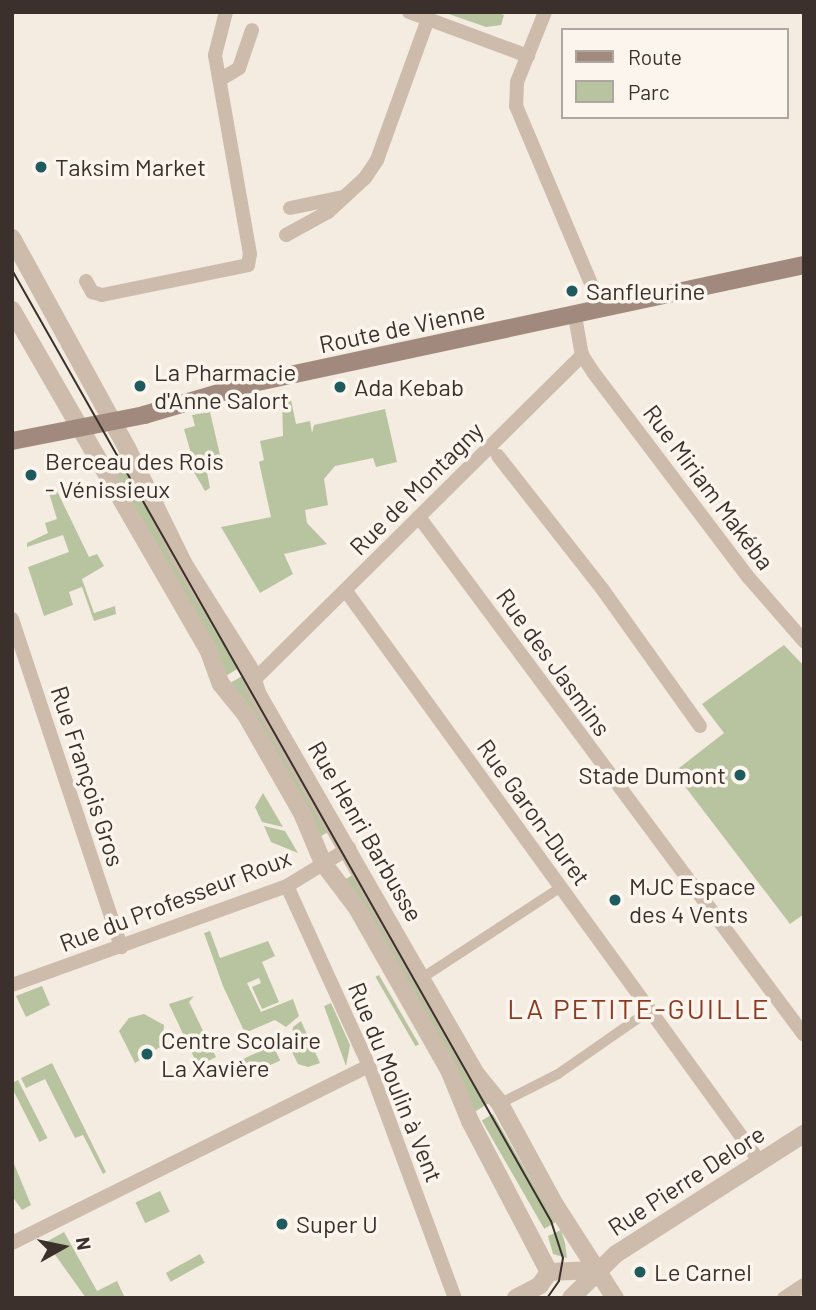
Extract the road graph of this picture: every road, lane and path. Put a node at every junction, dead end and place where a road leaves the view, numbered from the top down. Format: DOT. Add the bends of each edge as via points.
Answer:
graph roads {
  1 [pos="226,12"];
  2 [pos="409,12"];
  3 [pos="545,12"];
  4 [pos="428,19"];
  5 [pos="253,30"];
  6 [pos="528,56"];
  7 [pos="222,83"];
  8 [pos="348,196"];
  9 [pos="290,208"];
  10 [pos="286,235"];
  11 [pos="12,238"];
  12 [pos="804,265"];
  13 [pos="86,281"];
  14 [pos="12,310"];
  15 [pos="602,310"];
  16 [pos="575,316"];
  17 [pos="582,355"];
  18 [pos="110,415"];
  19 [pos="75,422"];
  20 [pos="12,441"];
  21 [pos="498,456"];
  22 [pos="419,517"];
  23 [pos="346,591"];
  24 [pos="12,619"];
  25 [pos="804,641"];
  26 [pos="254,680"];
  27 [pos="700,726"];
  28 [pos="349,848"];
  29 [pos="323,863"];
  30 [pos="287,886"];
  31 [pos="561,887"];
  32 [pos="121,947"];
  33 [pos="422,978"];
  34 [pos="12,985"];
  35 [pos="650,1010"];
  36 [pos="804,1035"];
  37 [pos="369,1066"];
  38 [pos="505,1101"];
  39 [pos="804,1134"];
  40 [pos="760,1162"];
  41 [pos="12,1243"];
  42 [pos="595,1270"];
  43 [pos="549,1272"];
  44 [pos="804,1285"];
  45 [pos="578,1296"];
  46 [pos="455,1298"];
  47 [pos="516,1298"];
  48 [pos="615,1298"];
  49 [pos="784,1298"];
  1 -- 7 [label="street" via="216,41"];
  2 -- 4 [label="street"];
  3 -- 6 [label="street"];
  4 -- 6 [label="street"];
  4 -- 8 [label="street" via="377,160"];
  5 -- 7 [label="street" via="239,68"];
  6 -- 15 [label="street" via="517,82 518,116"];
  7 -- 13 [label="street" via="250,254 248,265 103,295 92,292"];
  8 -- 9 [label="street"];
  8 -- 10 [label="street"];
  11 -- 18 [label="street, Rue Henri Barbusse"];
  12 -- 15 [label="main road, Route de Vienne"];
  14 -- 19 [label="street, Rue Henri Barbusse"];
  15 -- 16 [label="main road, Route de Vienne"];
  16 -- 17 [label="street"];
  16 -- 18 [label="main road, Route de Vienne"];
  17 -- 22 [label="street, Rue de Montagny"];
  17 -- 25 [label="street, Rue Miriam Makéba" via="749,578"];
  18 -- 19 [label="main road, Route de Vienne"];
  18 -- 26 [label="street, Rue Henri Barbusse" via="183,562"];
  19 -- 20 [label="main road, Route de Vienne"];
  19 -- 29 [label="street, Rue Henri Barbusse" via="208,649 221,684 246,715 302,813"];
  21 -- 27 [label="street" via="603,590"];
  22 -- 23 [label="street, Rue de Montagny"];
  22 -- 36 [label="street, Rue des Jasmins"];
  23 -- 26 [label="street, Rue de Montagny"];
  23 -- 31 [label="street, Rue Garon-Duret"];
  24 -- 32 [label="street, Rue François Gros"];
  26 -- 28 [label="street, Rue Henri Barbusse" via="258,695"];
  28 -- 29 [label="street, Rue du Professeur Roux"];
  28 -- 33 [label="street, Rue Henri Barbusse"];
  29 -- 30 [label="street, Rue du Professeur Roux"];
  29 -- 43 [label="street, Rue Henri Barbusse" via="357,908 449,1070 470,1121"];
  30 -- 32 [label="street, Rue du Professeur Roux"];
  30 -- 37 [label="street, Rue du Moulin à Vent"];
  31 -- 33 [label="street"];
  31 -- 35 [label="street, Rue Garon-Duret"];
  32 -- 34 [label="street, Rue du Professeur Roux"];
  33 -- 42 [label="street, Rue Henri Barbusse"];
  35 -- 38 [label="street" via="558,1074"];
  35 -- 40 [label="street, Rue Garon-Duret"];
  37 -- 41 [label="street"];
  37 -- 46 [label="street, Rue du Moulin à Vent"];
  39 -- 40 [label="street, Rue Pierre Delore"];
  40 -- 42 [label="street, Rue Pierre Delore"];
  42 -- 43 [label="street"];
  42 -- 45 [label="street"];
  42 -- 48 [label="street, Rue Henri Barbusse"];
  43 -- 45 [label="street"];
  43 -- 47 [label="street" via="540,1284"];
  44 -- 49 [label="street"];
}
